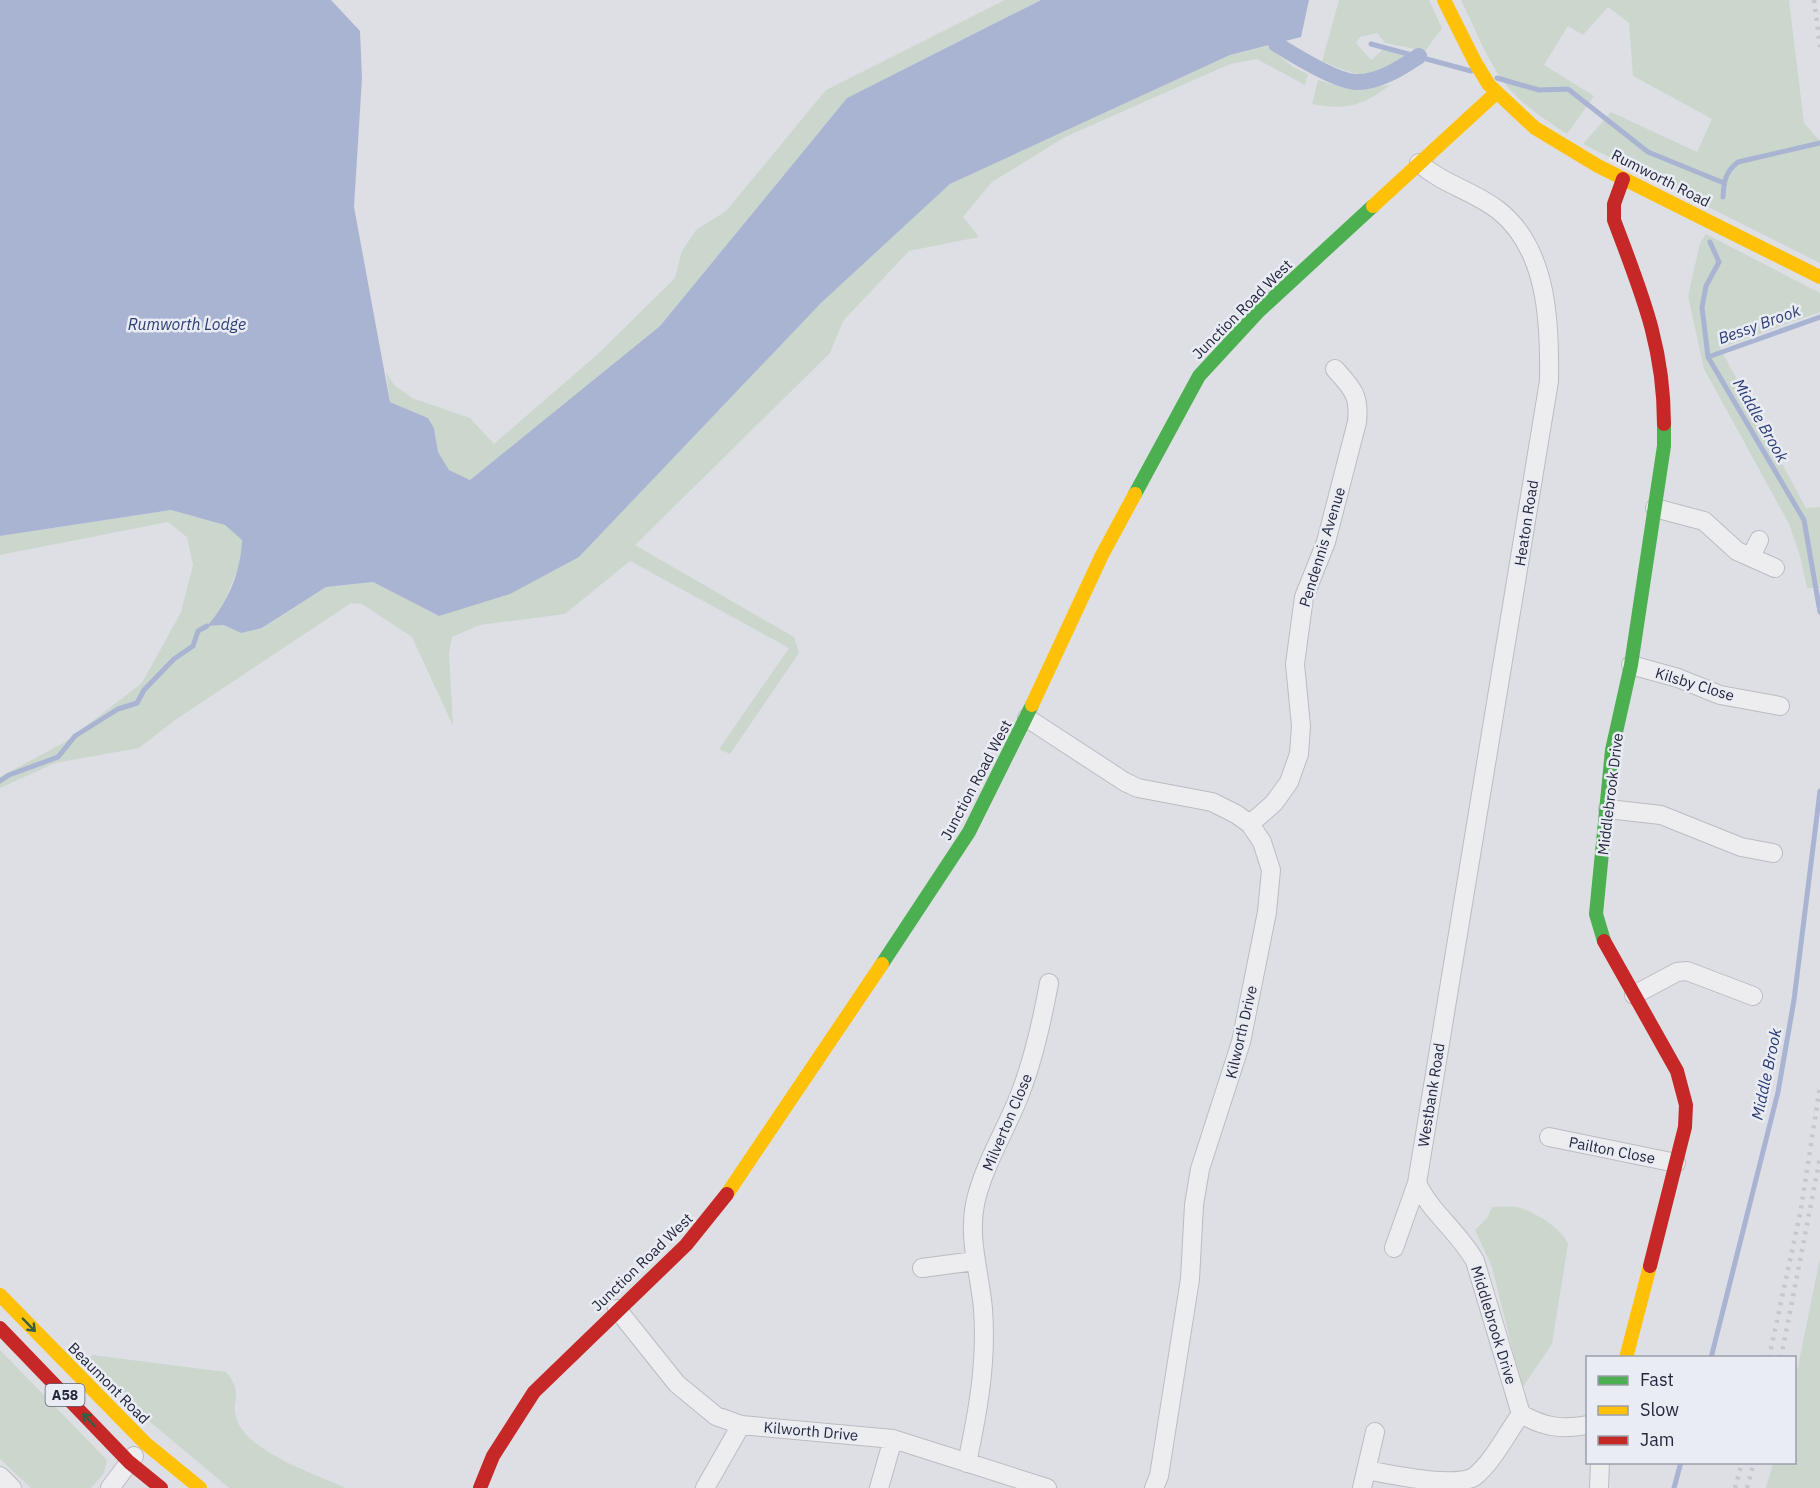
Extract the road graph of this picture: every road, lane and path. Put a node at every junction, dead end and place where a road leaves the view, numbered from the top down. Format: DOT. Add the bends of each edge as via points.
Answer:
graph roads {
  1 [pos="1444,0"];
  2 [pos="1496,93"];
  3 [pos="1419,163"];
  4 [pos="1623,179"];
  5 [pos="1818,277"];
  6 [pos="1335,369"];
  7 [pos="1655,508"];
  8 [pos="1759,540"];
  9 [pos="1751,557"];
  10 [pos="1775,568"];
  11 [pos="1631,665"];
  12 [pos="1780,706"];
  13 [pos="1027,718"];
  14 [pos="1608,809"];
  15 [pos="1250,824"];
  16 [pos="1763,857"];
  17 [pos="1456,939"];
  18 [pos="1049,983"];
  19 [pos="1634,995"];
  20 [pos="1753,996"];
  21 [pos="1550,1137"];
  22 [pos="1676,1163"];
  23 [pos="1417,1183"];
  24 [pos="1394,1248"];
  25 [pos="975,1262"];
  26 [pos="922,1268"];
  27 [pos="0,1295"];
  28 [pos="616,1310"];
  29 [pos="0,1329"];
  30 [pos="1627,1356"];
  31 [pos="1521,1414"];
  32 [pos="741,1425"];
  33 [pos="1586,1425"];
  34 [pos="1374,1432"];
  35 [pos="893,1439"];
  36 [pos="145,1443"];
  37 [pos="163,1460"];
  38 [pos="129,1462"];
  39 [pos="967,1463"];
  40 [pos="1600,1464"];
  41 [pos="0,1476"];
  42 [pos="1364,1479"];
  43 [pos="149,1485"];
  44 [pos="12,1488"];
  45 [pos="110,1488"];
  46 [pos="200,1488"];
  47 [pos="480,1488"];
  48 [pos="705,1488"];
  49 [pos="879,1488"];
  50 [pos="1047,1488"];
  51 [pos="1154,1488"];
  52 [pos="1599,1488"];
  1 -- 2 [label="main road, Rumworth Road"];
  2 -- 3 [label="main road, Junction Road West"];
  2 -- 4 [label="main road, Rumworth Road" via="1545,135"];
  3 -- 13 [label="main road, Junction Road West" via="1259,311 1198,376 1102,555"];
  3 -- 17 [label="street, Heaton Road" via="1437,178 1500,211 1518,232 1543,292 1550,329 1549,381"];
  4 -- 5 [label="main road, Rumworth Road"];
  4 -- 7 [label="main road, Middlebrook Drive" via="1614,204 1614,220 1651,318 1664,387 1664,446"];
  6 -- 15 [label="street, Pendennis Avenue" via="1352,387 1359,404 1326,542 1304,597 1295,664 1299,754 1289,782 1274,803"];
  7 -- 9 [label="street" via="1704,521 1731,547"];
  7 -- 11 [label="main road, Middlebrook Drive"];
  8 -- 9 [label="street"];
  9 -- 10 [label="street"];
  11 -- 12 [label="street, Kilsby Close" via="1678,678 1758,710"];
  11 -- 14 [label="main road, Middlebrook Drive" via="1612,750"];
  13 -- 15 [label="street, Kilworth Drive" via="1125,782 1212,802"];
  13 -- 28 [label="main road, Junction Road West" via="969,831 732,1190 686,1245"];
  14 -- 16 [label="street" via="1660,815"];
  14 -- 19 [label="main road, Middlebrook Drive" via="1596,914 1605,946"];
  15 -- 51 [label="street, Kilworth Drive" via="1262,842 1271,870 1267,912 1241,1042 1200,1168 1190,1279"];
  17 -- 23 [label="street, Westbank Road"];
  18 -- 25 [label="street, Milverton Close" via="1037,1044 1020,1094 979,1187"];
  19 -- 20 [label="street" via="1677,972 1687,971 1714,979 1728,994"];
  19 -- 22 [label="main road, Middlebrook Drive" via="1677,1071 1686,1105"];
  21 -- 22 [label="street, Pailton Close"];
  22 -- 30 [label="main road, Middlebrook Drive"];
  23 -- 24 [label="street, Westbank Road"];
  23 -- 31 [label="street, Middlebrook Drive" via="1475,1261"];
  25 -- 26 [label="street"];
  25 -- 39 [label="street, Milverton Close" via="983,1307 985,1356"];
  27 -- 36 [label="main road, Beaumont Road / A58, one-way"];
  28 -- 32 [label="street, Kilworth Drive" via="696,1402 716,1416"];
  28 -- 47 [label="main road, Junction Road West" via="534,1392 493,1456"];
  38 -- 29 [label="main road, A58, one-way"];
  31 -- 33 [label="street" via="1541,1425 1565,1430"];
  31 -- 42 [label="street" via="1482,1468 1464,1482"];
  32 -- 35 [label="street, Kilworth Drive"];
  32 -- 48 [label="street"];
  34 -- 42 [label="street"];
  35 -- 39 [label="street, Kilworth Drive"];
  35 -- 49 [label="street"];
  36 -- 37 [label="main road, Beaumont Road / A58"];
  36 -- 38 [label="street"];
  37 -- 43 [label="street"];
  37 -- 46 [label="main road, Beaumont Road / A58"];
  38 -- 43 [label="main road, A58"];
  38 -- 45 [label="street"];
  39 -- 50 [label="street, Kilworth Drive"];
  40 -- 52 [label="street"];
  41 -- 44 [label="street"];
}
